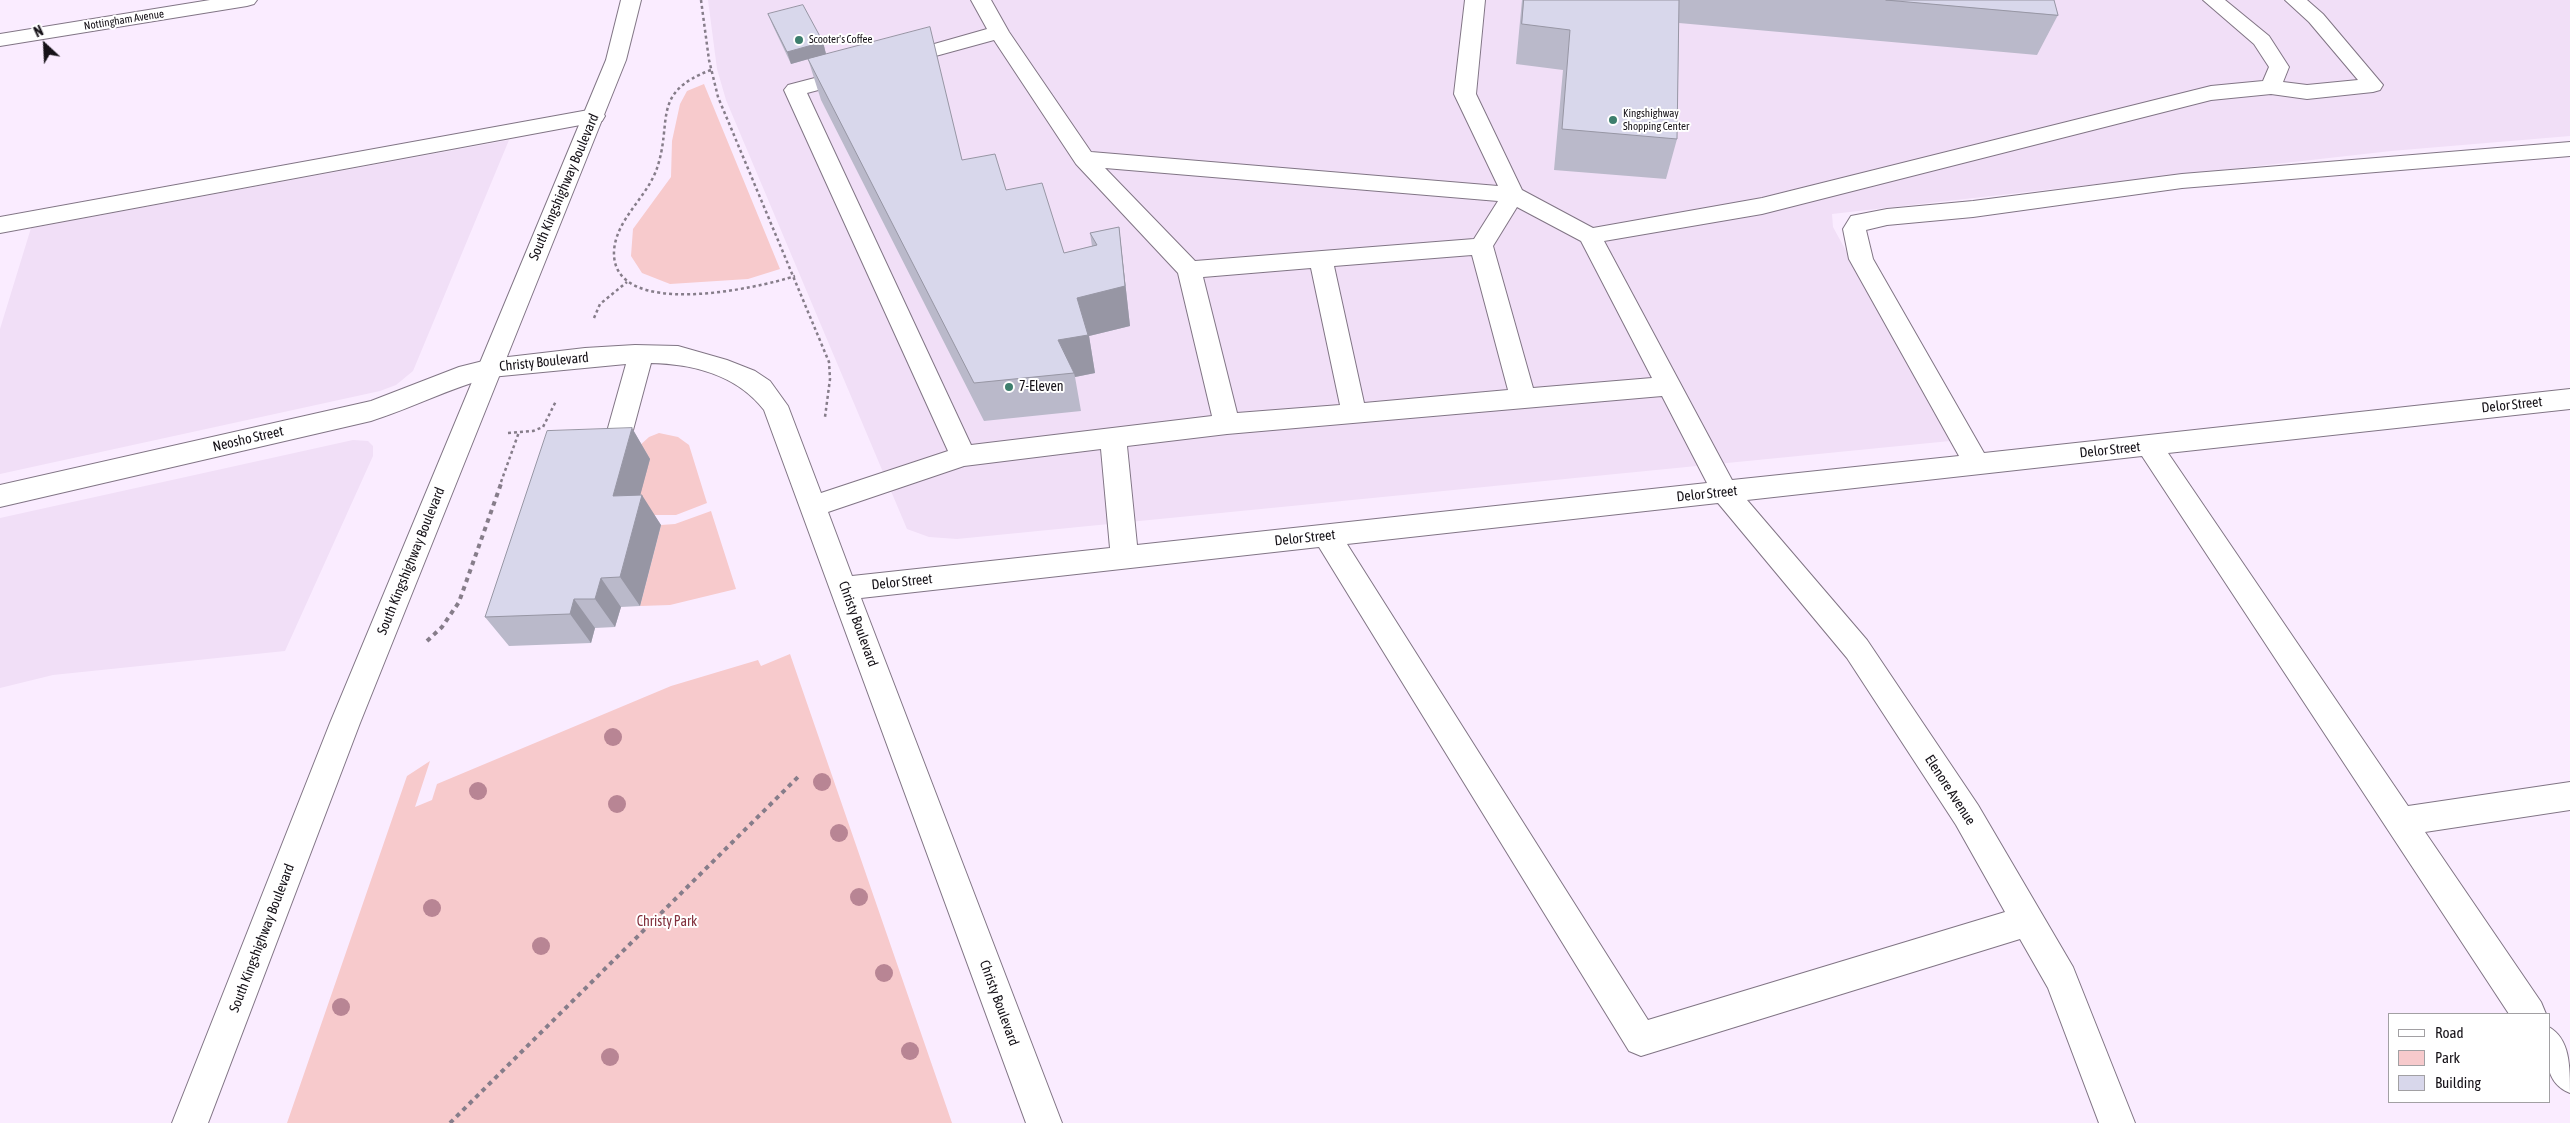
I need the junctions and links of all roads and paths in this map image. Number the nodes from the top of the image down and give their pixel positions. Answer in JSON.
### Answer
{"nodes":[{"id":1,"x":247,"y":0,"type":"edge"},
{"id":2,"x":631,"y":0,"type":"edge"},
{"id":3,"x":701,"y":0,"type":"edge"},
{"id":4,"x":981,"y":0,"type":"edge"},
{"id":5,"x":1476,"y":0,"type":"edge"},
{"id":6,"x":2213,"y":0,"type":"edge"},
{"id":7,"x":2295,"y":0,"type":"edge"},
{"id":8,"x":999,"y":32,"type":"junction"},
{"id":9,"x":0,"y":40,"type":"edge"},
{"id":10,"x":711,"y":70,"type":"junction"},
{"id":11,"x":2271,"y":87,"type":"junction"},
{"id":12,"x":594,"y":116,"type":"junction"},
{"id":13,"x":2570,"y":149,"type":"edge"},
{"id":14,"x":1084,"y":159,"type":"junction"},
{"id":15,"x":1513,"y":195,"type":"junction"},
{"id":16,"x":0,"y":225,"type":"edge"},
{"id":17,"x":1590,"y":236,"type":"junction"},
{"id":18,"x":1480,"y":246,"type":"junction"},
{"id":19,"x":1321,"y":259,"type":"junction"},
{"id":20,"x":1189,"y":270,"type":"junction"},
{"id":21,"x":795,"y":276,"type":"junction"},
{"id":22,"x":627,"y":282,"type":"junction"},
{"id":23,"x":600,"y":304,"type":"dead end"},
{"id":24,"x":641,"y":355,"type":"junction"},
{"id":25,"x":576,"y":358,"type":"junction"},
{"id":26,"x":491,"y":368,"type":"junction"},
{"id":27,"x":1669,"y":386,"type":"junction"},
{"id":28,"x":1523,"y":399,"type":"junction"},
{"id":29,"x":2570,"y":399,"type":"edge"},
{"id":30,"x":1354,"y":413,"type":"junction"},
{"id":31,"x":825,"y":418,"type":"dead end"},
{"id":32,"x":1227,"y":424,"type":"junction"},
{"id":33,"x":462,"y":436,"type":"junction"},
{"id":34,"x":1113,"y":438,"type":"junction"},
{"id":35,"x":2149,"y":445,"type":"junction"},
{"id":36,"x":964,"y":456,"type":"junction"},
{"id":37,"x":612,"y":460,"type":"edge"},
{"id":38,"x":1977,"y":464,"type":"junction"},
{"id":39,"x":1724,"y":492,"type":"junction"},
{"id":40,"x":0,"y":496,"type":"edge"},
{"id":41,"x":814,"y":506,"type":"junction"},
{"id":42,"x":1327,"y":536,"type":"junction"},
{"id":43,"x":1125,"y":558,"type":"junction"},
{"id":44,"x":844,"y":588,"type":"junction"},
{"id":45,"x":800,"y":775,"type":"dead end"},
{"id":46,"x":2570,"y":796,"type":"edge"},
{"id":47,"x":2402,"y":821,"type":"junction"},
{"id":48,"x":2027,"y":921,"type":"junction"},
{"id":49,"x":2528,"y":1013,"type":"edge"},
{"id":50,"x":2550,"y":1046,"type":"edge"},
{"id":51,"x":2570,"y":1076,"type":"edge"},
{"id":52,"x":190,"y":1123,"type":"edge"},
{"id":53,"x":450,"y":1123,"type":"edge"},
{"id":54,"x":1044,"y":1123,"type":"edge"},
{"id":55,"x":2117,"y":1123,"type":"edge"}],
"edges":[{"from":1,"to":9,"type":"street","name":"Nottingham Avenue"},
{"from":2,"to":12,"type":"street","name":"South Kingshighway Boulevard"},
{"from":3,"to":10,"type":"path"},
{"from":4,"to":8,"type":"street"},
{"from":5,"to":15,"type":"street"},
{"from":6,"to":11,"type":"street"},
{"from":7,"to":11,"type":"street"},
{"from":8,"to":14,"type":"street"},
{"from":8,"to":36,"type":"street"},
{"from":10,"to":21,"type":"path"},
{"from":10,"to":22,"type":"path"},
{"from":11,"to":17,"type":"street"},
{"from":12,"to":16,"type":"street"},
{"from":12,"to":26,"type":"street","name":"South Kingshighway Boulevard"},
{"from":13,"to":38,"type":"street"},
{"from":14,"to":15,"type":"street"},
{"from":14,"to":20,"type":"street"},
{"from":15,"to":17,"type":"street"},
{"from":15,"to":18,"type":"street"},
{"from":17,"to":27,"type":"street","name":"Elenore Avenue"},
{"from":18,"to":19,"type":"street"},
{"from":18,"to":28,"type":"street"},
{"from":19,"to":20,"type":"street"},
{"from":19,"to":30,"type":"street"},
{"from":20,"to":32,"type":"street"},
{"from":21,"to":22,"type":"path"},
{"from":21,"to":31,"type":"path"},
{"from":22,"to":23,"type":"path"},
{"from":24,"to":25,"type":"street","name":"Christy Boulevard"},
{"from":24,"to":37,"type":"street"},
{"from":24,"to":41,"type":"street","name":"Christy Boulevard"},
{"from":25,"to":26,"type":"street","name":"Christy Boulevard"},
{"from":25,"to":33,"type":"path"},
{"from":26,"to":33,"type":"street","name":"South Kingshighway Boulevard"},
{"from":26,"to":40,"type":"street","name":"Neosho Street"},
{"from":27,"to":28,"type":"street"},
{"from":27,"to":39,"type":"street","name":"Elenore Avenue"},
{"from":28,"to":30,"type":"street"},
{"from":29,"to":35,"type":"street","name":"Delor Street"},
{"from":30,"to":32,"type":"street"},
{"from":32,"to":34,"type":"street"},
{"from":33,"to":52,"type":"street","name":"South Kingshighway Boulevard"},
{"from":34,"to":36,"type":"street"},
{"from":34,"to":43,"type":"street"},
{"from":35,"to":38,"type":"street","name":"Delor Street"},
{"from":35,"to":47,"type":"street"},
{"from":36,"to":41,"type":"street"},
{"from":38,"to":39,"type":"street","name":"Delor Street"},
{"from":39,"to":42,"type":"street","name":"Delor Street"},
{"from":39,"to":48,"type":"street","name":"Elenore Avenue"},
{"from":41,"to":44,"type":"street","name":"Christy Boulevard"},
{"from":42,"to":43,"type":"street","name":"Delor Street"},
{"from":42,"to":48,"type":"street"},
{"from":43,"to":44,"type":"street","name":"Delor Street"},
{"from":44,"to":54,"type":"street","name":"Christy Boulevard"},
{"from":45,"to":53,"type":"path"},
{"from":46,"to":47,"type":"street"},
{"from":47,"to":49,"type":"street"},
{"from":48,"to":55,"type":"street","name":"Elenore Avenue"},
{"from":50,"to":51,"type":"street"}]}
